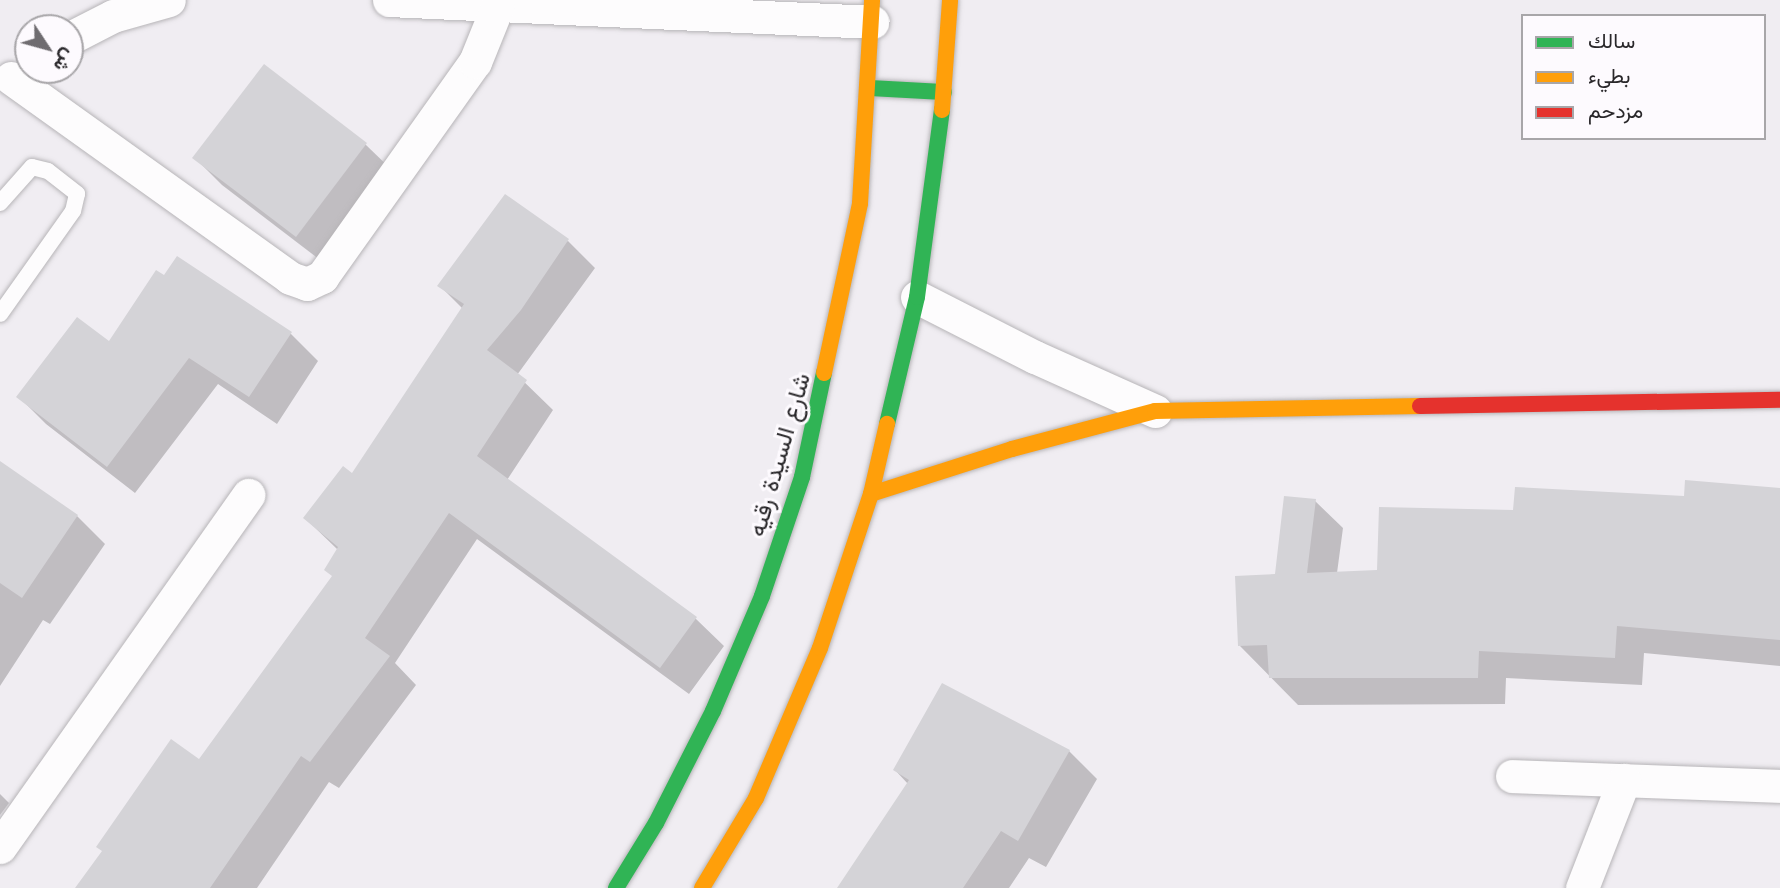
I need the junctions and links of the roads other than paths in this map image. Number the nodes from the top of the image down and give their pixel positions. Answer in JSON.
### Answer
{"nodes":[{"id":1,"x":170,"y":0,"type":"edge"},
{"id":2,"x":389,"y":0,"type":"edge"},
{"id":3,"x":950,"y":0,"type":"edge"},
{"id":4,"x":498,"y":5,"type":"junction"},
{"id":5,"x":109,"y":8,"type":"edge"},
{"id":6,"x":770,"y":8,"type":"edge"},
{"id":7,"x":872,"y":11,"type":"edge"},
{"id":8,"x":84,"y":27,"type":"edge"},
{"id":9,"x":13,"y":76,"type":"edge"},
{"id":10,"x":869,"y":88,"type":"junction"},
{"id":11,"x":944,"y":92,"type":"junction"},
{"id":12,"x":0,"y":203,"type":"edge"},
{"id":13,"x":918,"y":296,"type":"junction"},
{"id":14,"x":0,"y":314,"type":"edge"},
{"id":15,"x":1780,"y":400,"type":"edge"},
{"id":16,"x":1156,"y":411,"type":"junction"},
{"id":17,"x":871,"y":494,"type":"junction"},
{"id":18,"x":248,"y":495,"type":"dead end"},
{"id":19,"x":1512,"y":776,"type":"dead end"},
{"id":20,"x":1624,"y":780,"type":"junction"},
{"id":21,"x":1780,"y":786,"type":"edge"},
{"id":22,"x":0,"y":847,"type":"edge"},
{"id":23,"x":617,"y":888,"type":"edge"},
{"id":24,"x":702,"y":888,"type":"edge"},
{"id":25,"x":1582,"y":888,"type":"edge"}],
"edges":[{"from":1,"to":5,"type":"street"},
{"from":2,"to":4,"type":"street"},
{"from":3,"to":11,"type":"street"},
{"from":4,"to":6,"type":"street"},
{"from":4,"to":9,"type":"street"},
{"from":5,"to":8,"type":"street"},
{"from":6,"to":7,"type":"street"},
{"from":7,"to":10,"type":"street","name":"شارع السيدة رقيه"},
{"from":10,"to":11,"type":"street"},
{"from":10,"to":23,"type":"street","name":"شارع السيدة رقيه"},
{"from":11,"to":13,"type":"street"},
{"from":12,"to":14,"type":"lane"},
{"from":13,"to":16,"type":"street"},
{"from":13,"to":17,"type":"street"},
{"from":15,"to":16,"type":"street"},
{"from":16,"to":17,"type":"street"},
{"from":17,"to":24,"type":"street"},
{"from":18,"to":22,"type":"street"},
{"from":19,"to":20,"type":"street"},
{"from":20,"to":21,"type":"street"},
{"from":20,"to":25,"type":"street"}]}
